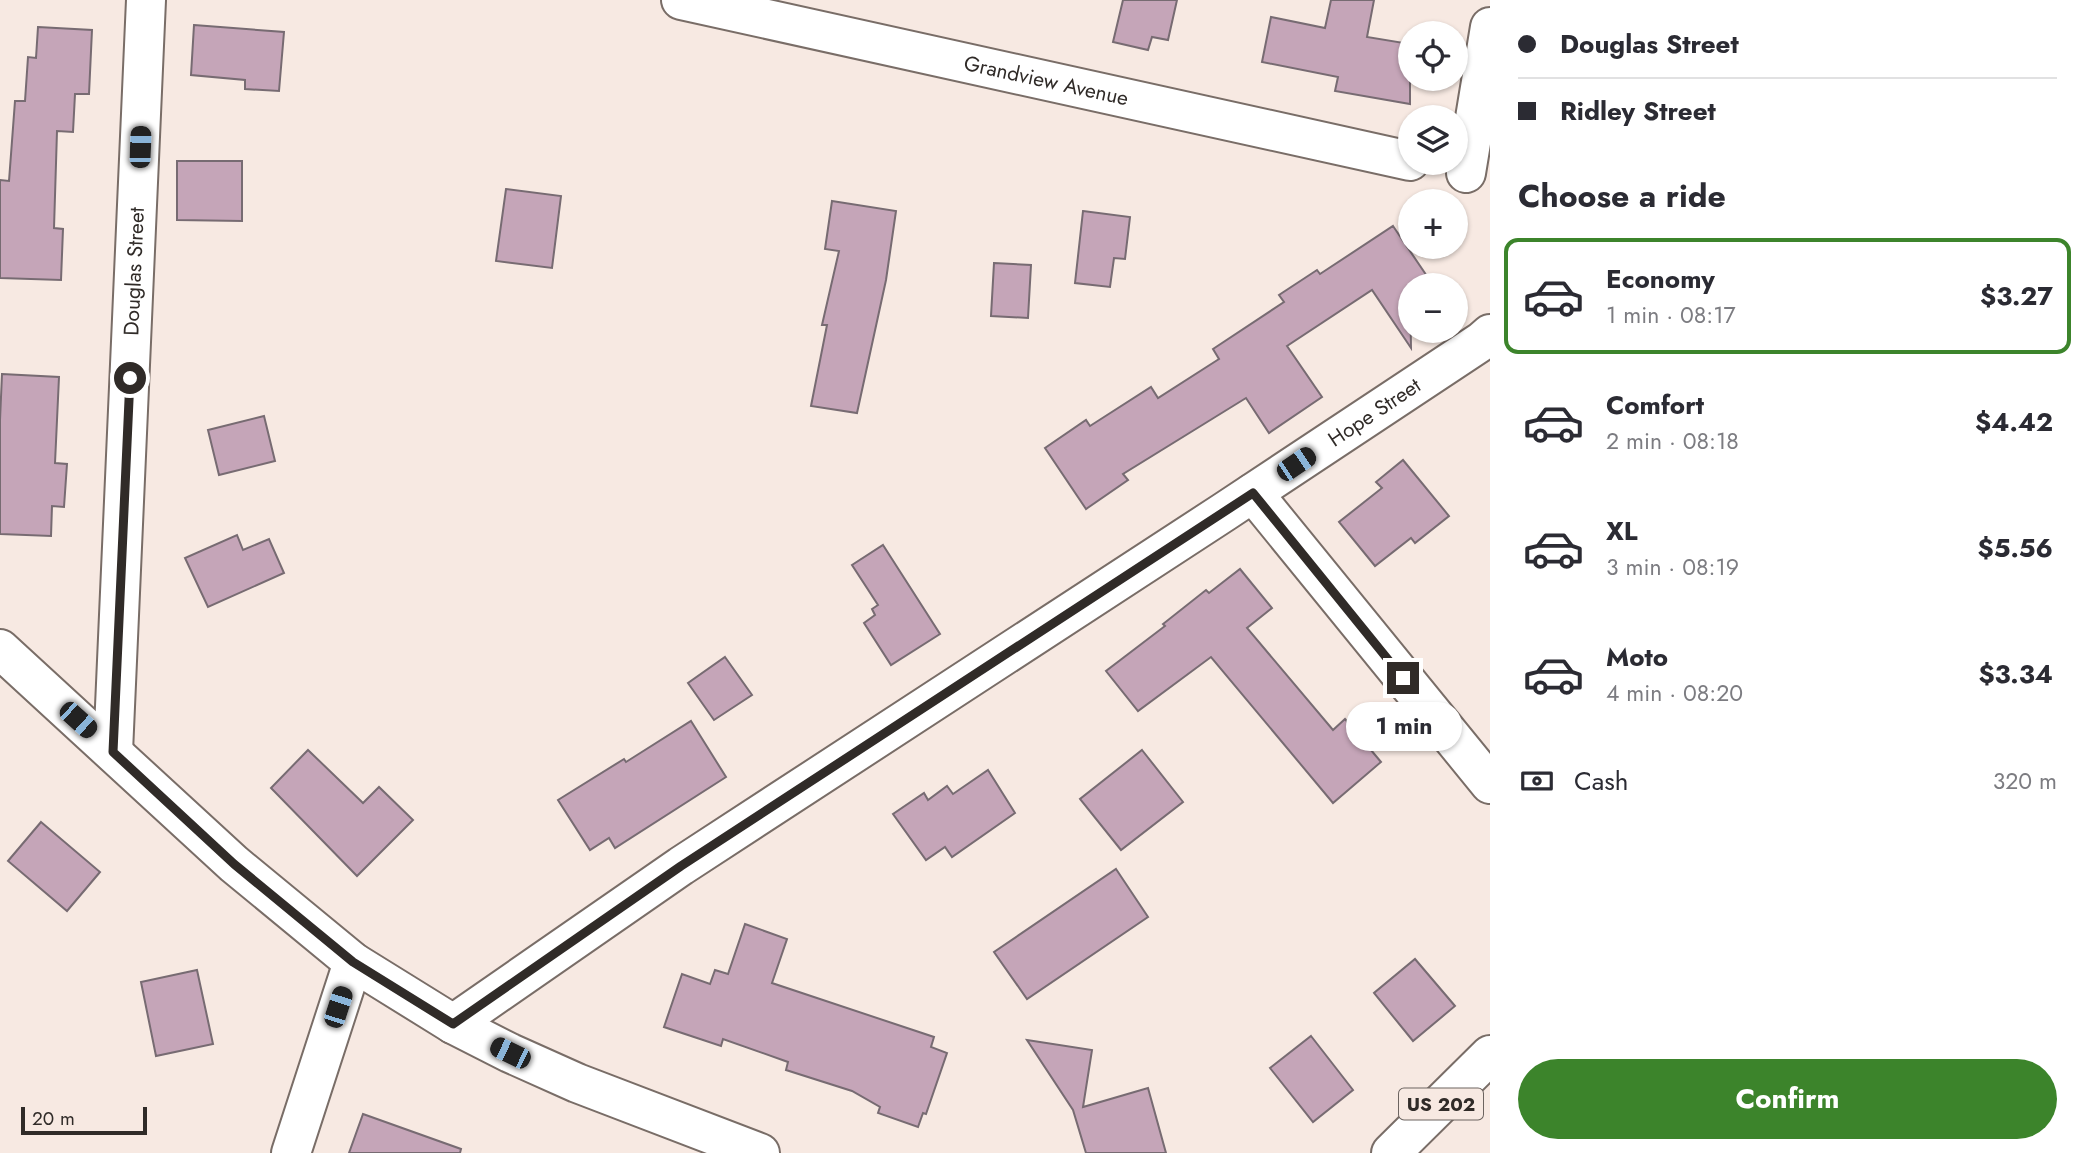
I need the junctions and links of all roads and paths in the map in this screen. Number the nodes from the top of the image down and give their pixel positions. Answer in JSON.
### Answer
{"nodes":[{"id":1,"x":146,"y":0,"type":"edge"},
{"id":2,"x":681,"y":0,"type":"edge"},
{"id":3,"x":1490,"y":27,"type":"edge"},
{"id":4,"x":1398,"y":158,"type":"edge"},
{"id":5,"x":1478,"y":178,"type":"edge"},
{"id":6,"x":1490,"y":334,"type":"edge"},
{"id":7,"x":1253,"y":493,"type":"junction"},
{"id":8,"x":0,"y":649,"type":"edge"},
{"id":9,"x":113,"y":752,"type":"junction"},
{"id":10,"x":1490,"y":784,"type":"edge"},
{"id":11,"x":353,"y":962,"type":"junction"},
{"id":12,"x":453,"y":1024,"type":"junction"},
{"id":13,"x":1490,"y":1055,"type":"edge"},
{"id":14,"x":291,"y":1153,"type":"edge"},
{"id":15,"x":760,"y":1153,"type":"edge"},
{"id":16,"x":1391,"y":1153,"type":"edge"}],
"edges":[{"from":1,"to":9,"type":"main road","name":"Douglas Street"},
{"from":2,"to":4,"type":"main road","name":"Grandview Avenue"},
{"from":3,"to":5,"type":"main road"},
{"from":6,"to":7,"type":"main road","name":"Hope Street"},
{"from":7,"to":10,"type":"main road"},
{"from":7,"to":12,"type":"main road","name":"Hope Street"},
{"from":8,"to":9,"type":"main road"},
{"from":9,"to":11,"type":"main road"},
{"from":11,"to":12,"type":"main road"},
{"from":11,"to":14,"type":"main road"},
{"from":12,"to":15,"type":"main road"},
{"from":13,"to":16,"type":"main road","number":"US 202"}]}
